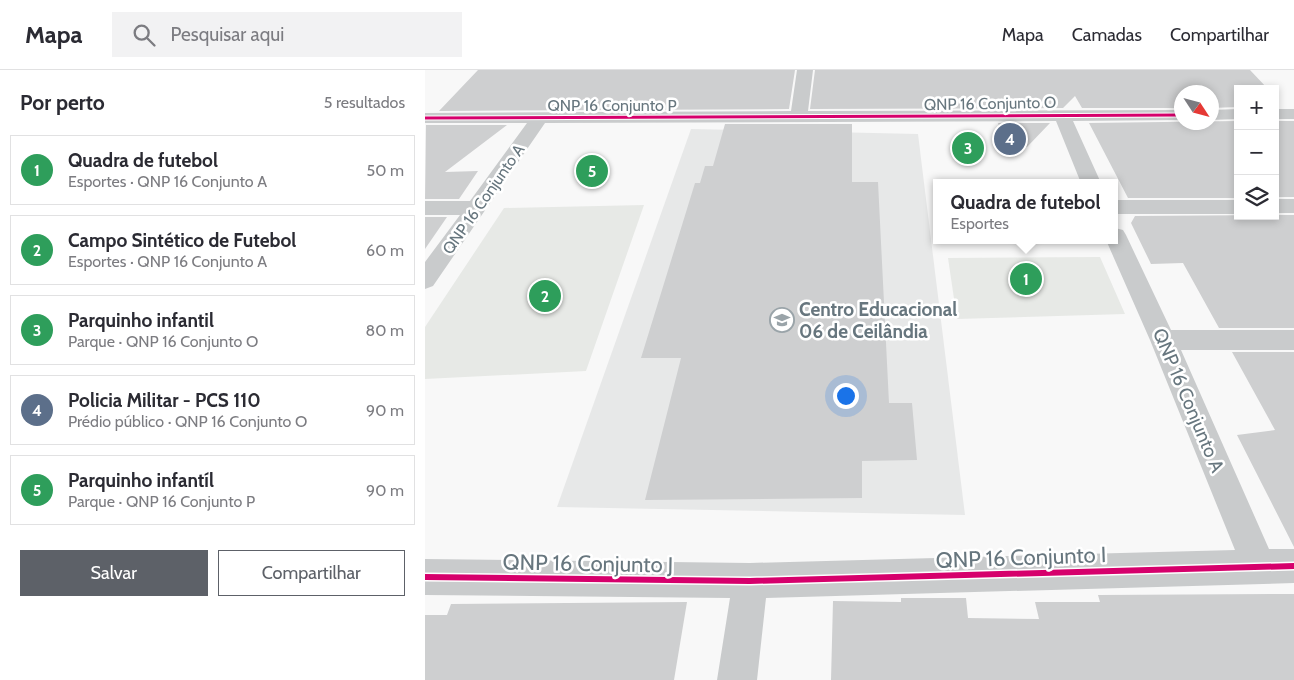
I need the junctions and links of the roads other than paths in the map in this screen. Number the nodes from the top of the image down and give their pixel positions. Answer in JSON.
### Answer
{"nodes":[{"id":1,"x":805,"y":70,"type":"edge"},
{"id":2,"x":1234,"y":114,"type":"edge"},
{"id":3,"x":1279,"y":114,"type":"edge"},
{"id":4,"x":1294,"y":114,"type":"edge"},
{"id":5,"x":1062,"y":115,"type":"junction"},
{"id":6,"x":1174,"y":115,"type":"edge"},
{"id":7,"x":1219,"y":115,"type":"edge"},
{"id":8,"x":540,"y":117,"type":"junction"},
{"id":9,"x":425,"y":118,"type":"edge"},
{"id":10,"x":799,"y":118,"type":"junction"},
{"id":11,"x":1089,"y":179,"type":"edge"},
{"id":12,"x":1234,"y":206,"type":"edge"},
{"id":13,"x":1279,"y":206,"type":"edge"},
{"id":14,"x":1294,"y":206,"type":"edge"},
{"id":15,"x":1118,"y":207,"type":"edge"},
{"id":16,"x":425,"y":208,"type":"edge"},
{"id":17,"x":476,"y":208,"type":"junction"},
{"id":18,"x":1118,"y":242,"type":"edge"},
{"id":19,"x":425,"y":280,"type":"edge"},
{"id":20,"x":1163,"y":340,"type":"junction"},
{"id":21,"x":1294,"y":340,"type":"edge"},
{"id":22,"x":1259,"y":566,"type":"junction"},
{"id":23,"x":1294,"y":566,"type":"edge"},
{"id":24,"x":425,"y":577,"type":"edge"},
{"id":25,"x":750,"y":581,"type":"junction"},
{"id":26,"x":737,"y":680,"type":"edge"}],
"edges":[{"from":1,"to":10,"type":"street"},
{"from":2,"to":7,"type":"street"},
{"from":3,"to":4,"type":"street"},
{"from":5,"to":6,"type":"street","name":"QNP 16 Conjunto O"},
{"from":5,"to":10,"type":"street","name":"QNP 16 Conjunto O"},
{"from":5,"to":11,"type":"street"},
{"from":8,"to":9,"type":"street","name":"QNP 16 Conjunto P"},
{"from":8,"to":10,"type":"street","name":"QNP 16 Conjunto P"},
{"from":8,"to":17,"type":"street","name":"QNP 16 Conjunto A"},
{"from":12,"to":15,"type":"street"},
{"from":13,"to":14,"type":"street"},
{"from":16,"to":17,"type":"street"},
{"from":17,"to":19,"type":"street","name":"QNP 16 Conjunto A"},
{"from":18,"to":20,"type":"street","name":"QNP 16 Conjunto A"},
{"from":20,"to":21,"type":"street"},
{"from":20,"to":22,"type":"street","name":"QNP 16 Conjunto A"},
{"from":22,"to":23,"type":"street","name":"QNP 16 Conjunto I"},
{"from":22,"to":25,"type":"street","name":"QNP 16 Conjunto I"},
{"from":24,"to":25,"type":"street","name":"QNP 16 Conjunto J"},
{"from":25,"to":26,"type":"street"}]}
